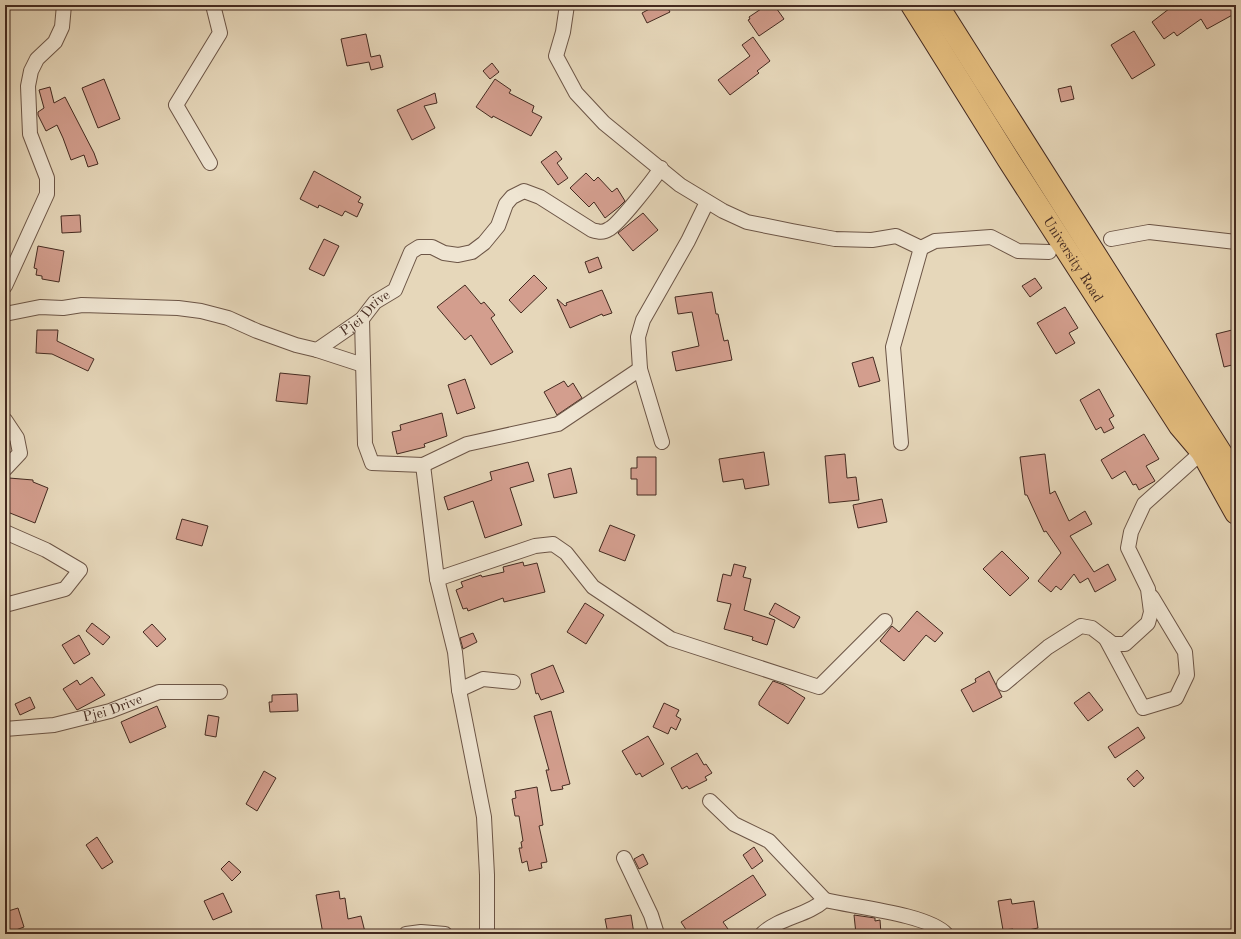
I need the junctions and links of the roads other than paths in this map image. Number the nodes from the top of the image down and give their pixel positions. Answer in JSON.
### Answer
{"nodes":[{"id":1,"x":64,"y":5,"type":"edge"},
{"id":2,"x":213,"y":5,"type":"edge"},
{"id":3,"x":567,"y":5,"type":"edge"},
{"id":4,"x":912,"y":5,"type":"edge"},
{"id":5,"x":937,"y":5,"type":"edge"},
{"id":6,"x":210,"y":163,"type":"dead end"},
{"id":7,"x":661,"y":168,"type":"junction"},
{"id":8,"x":707,"y":202,"type":"junction"},
{"id":9,"x":1111,"y":239,"type":"dead end"},
{"id":10,"x":1236,"y":242,"type":"edge"},
{"id":11,"x":921,"y":248,"type":"junction"},
{"id":12,"x":1049,"y":252,"type":"dead end"},
{"id":13,"x":5,"y":286,"type":"edge"},
{"id":14,"x":5,"y":314,"type":"edge"},
{"id":15,"x":362,"y":319,"type":"junction"},
{"id":16,"x":317,"y":350,"type":"junction"},
{"id":17,"x":363,"y":364,"type":"junction"},
{"id":18,"x":640,"y":369,"type":"junction"},
{"id":19,"x":5,"y":420,"type":"edge"},
{"id":20,"x":662,"y":442,"type":"dead end"},
{"id":21,"x":901,"y":443,"type":"dead end"},
{"id":22,"x":1202,"y":452,"type":"junction"},
{"id":23,"x":423,"y":465,"type":"junction"},
{"id":24,"x":5,"y":469,"type":"edge"},
{"id":25,"x":1236,"y":477,"type":"edge"},
{"id":26,"x":1236,"y":513,"type":"edge"},
{"id":27,"x":5,"y":532,"type":"edge"},
{"id":28,"x":437,"y":579,"type":"junction"},
{"id":29,"x":1148,"y":589,"type":"junction"},
{"id":30,"x":5,"y":605,"type":"edge"},
{"id":31,"x":885,"y":621,"type":"dead end"},
{"id":32,"x":1106,"y":639,"type":"junction"},
{"id":33,"x":512,"y":682,"type":"dead end"},
{"id":34,"x":1004,"y":684,"type":"dead end"},
{"id":35,"x":458,"y":690,"type":"junction"},
{"id":36,"x":220,"y":692,"type":"dead end"},
{"id":37,"x":5,"y":729,"type":"edge"},
{"id":38,"x":710,"y":801,"type":"dead end"},
{"id":39,"x":624,"y":858,"type":"dead end"},
{"id":40,"x":825,"y":900,"type":"junction"},
{"id":41,"x":406,"y":934,"type":"edge"},
{"id":42,"x":445,"y":934,"type":"edge"},
{"id":43,"x":487,"y":934,"type":"edge"},
{"id":44,"x":657,"y":934,"type":"edge"},
{"id":45,"x":762,"y":934,"type":"edge"},
{"id":46,"x":946,"y":934,"type":"edge"}],
"edges":[{"from":1,"to":13,"type":"street"},
{"from":2,"to":6,"type":"street"},
{"from":3,"to":7,"type":"street"},
{"from":4,"to":22,"type":"highway","name":"University Road"},
{"from":5,"to":25,"type":"highway","name":"University Road"},
{"from":7,"to":8,"type":"street"},
{"from":7,"to":15,"type":"street","name":"Pjei Drive"},
{"from":8,"to":11,"type":"street"},
{"from":8,"to":18,"type":"street"},
{"from":9,"to":10,"type":"street"},
{"from":11,"to":12,"type":"street"},
{"from":11,"to":21,"type":"street"},
{"from":14,"to":16,"type":"street"},
{"from":15,"to":16,"type":"street","name":"Pjei Drive"},
{"from":15,"to":17,"type":"street"},
{"from":16,"to":17,"type":"street"},
{"from":17,"to":23,"type":"street"},
{"from":18,"to":20,"type":"street"},
{"from":18,"to":23,"type":"street"},
{"from":19,"to":24,"type":"street"},
{"from":22,"to":26,"type":"highway","name":"University Road"},
{"from":22,"to":29,"type":"street"},
{"from":23,"to":28,"type":"street"},
{"from":27,"to":30,"type":"street"},
{"from":28,"to":31,"type":"street"},
{"from":28,"to":35,"type":"street"},
{"from":29,"to":32,"type":"street"},
{"from":29,"to":32,"type":"street"},
{"from":32,"to":34,"type":"street"},
{"from":33,"to":35,"type":"street"},
{"from":35,"to":43,"type":"street"},
{"from":36,"to":37,"type":"street","name":"Pjei Drive"},
{"from":38,"to":40,"type":"street"},
{"from":39,"to":44,"type":"street"},
{"from":40,"to":45,"type":"street"},
{"from":40,"to":46,"type":"street"},
{"from":41,"to":42,"type":"street"}]}
